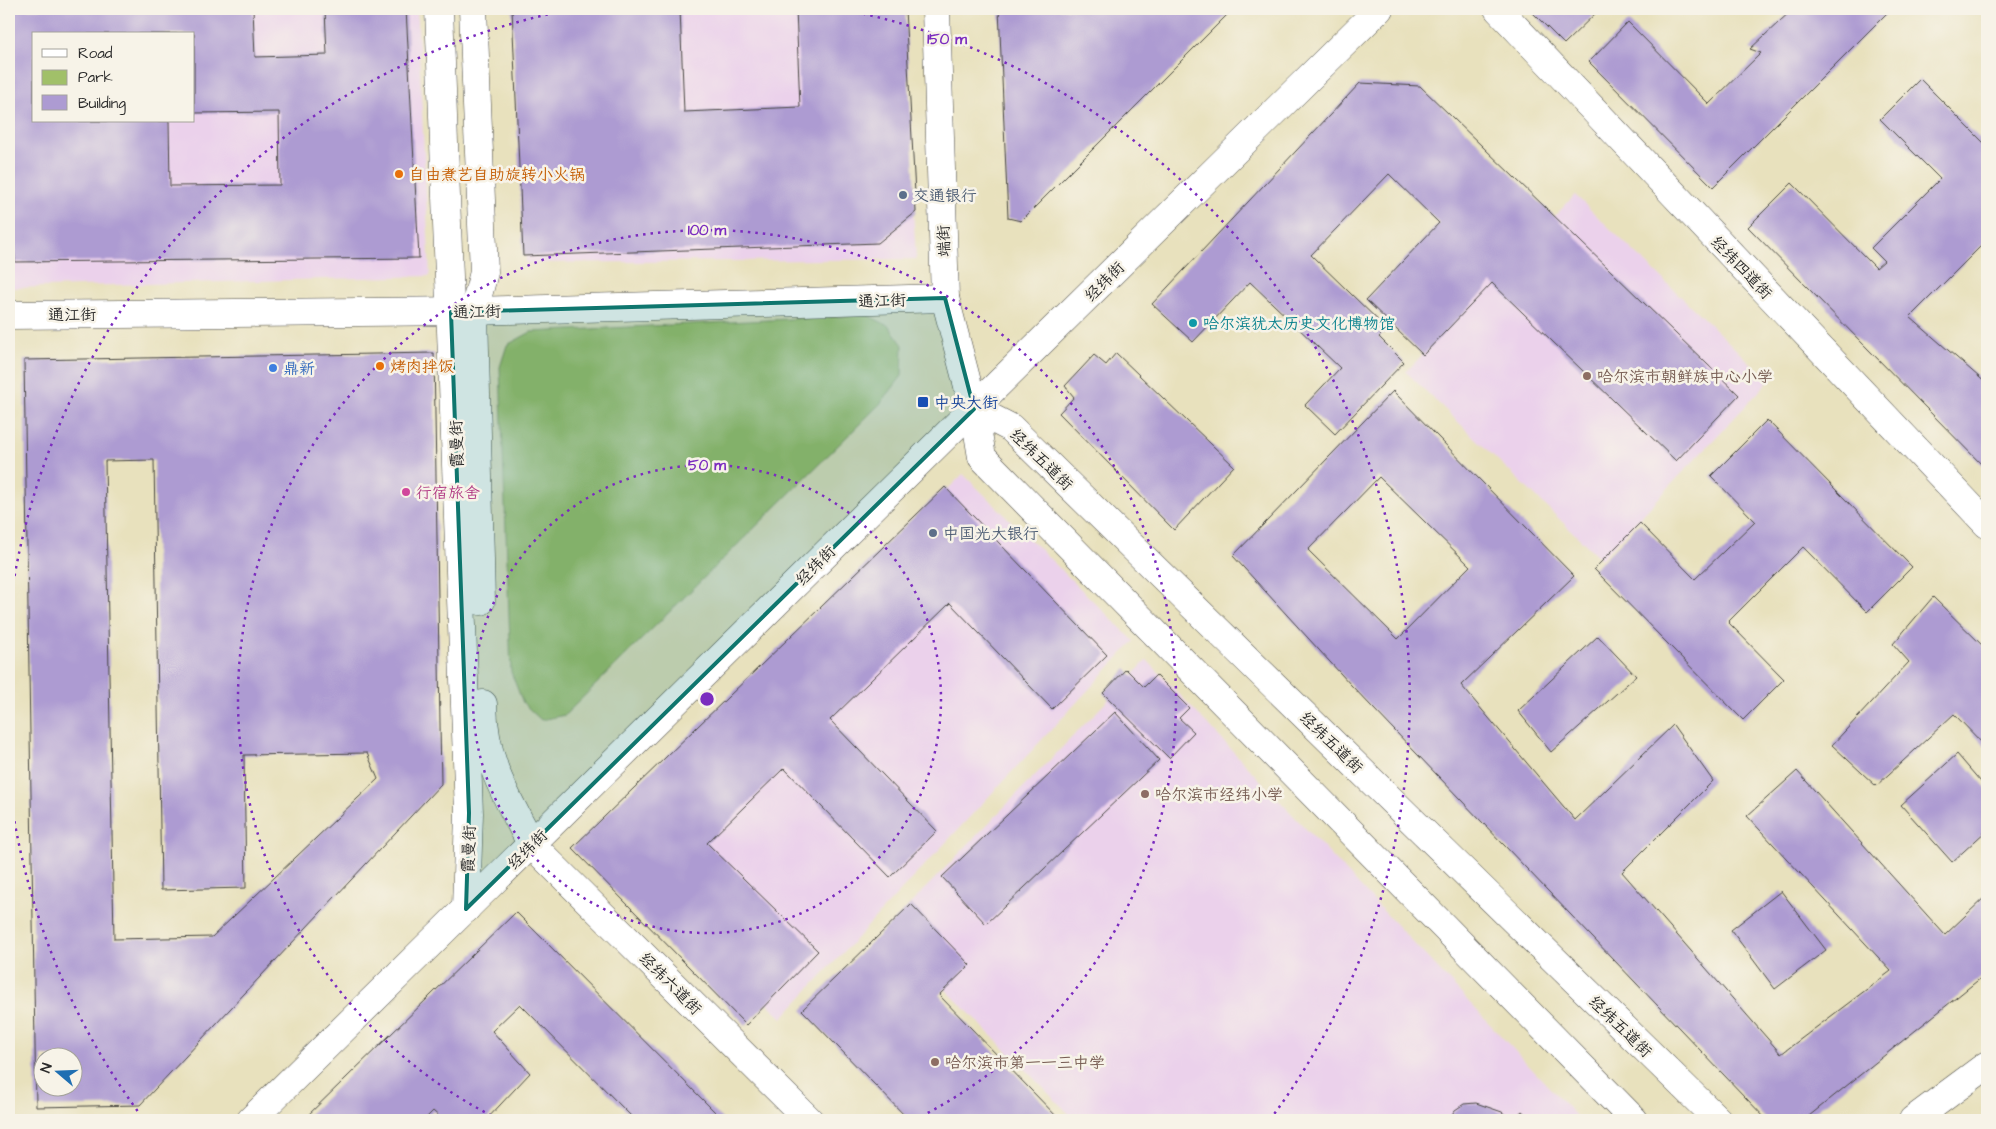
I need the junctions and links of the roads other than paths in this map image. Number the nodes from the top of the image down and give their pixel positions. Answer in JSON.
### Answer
{"nodes":[{"id":1,"x":439,"y":9,"type":"edge"},
{"id":2,"x":473,"y":9,"type":"edge"},
{"id":3,"x":936,"y":9,"type":"edge"},
{"id":4,"x":1379,"y":9,"type":"edge"},
{"id":5,"x":1498,"y":9,"type":"edge"},
{"id":6,"x":945,"y":298,"type":"junction"},
{"id":7,"x":463,"y":312,"type":"junction"},
{"id":8,"x":9,"y":315,"type":"edge"},
{"id":9,"x":974,"y":409,"type":"junction"},
{"id":10,"x":1987,"y":524,"type":"edge"},
{"id":11,"x":532,"y":845,"type":"junction"},
{"id":12,"x":466,"y":909,"type":"junction"},
{"id":13,"x":1987,"y":1064,"type":"edge"},
{"id":14,"x":251,"y":1120,"type":"edge"},
{"id":15,"x":810,"y":1120,"type":"edge"},
{"id":16,"x":1634,"y":1120,"type":"edge"},
{"id":17,"x":1718,"y":1120,"type":"edge"},
{"id":18,"x":1912,"y":1120,"type":"edge"}],
"edges":[{"from":1,"to":7,"type":"main road","name":"霞曼街"},
{"from":2,"to":7,"type":"main road","name":"霞曼街"},
{"from":3,"to":6,"type":"main road","name":"端街"},
{"from":4,"to":9,"type":"main road","name":"经纬街"},
{"from":5,"to":10,"type":"main road","name":"经纬四道街"},
{"from":6,"to":7,"type":"main road","name":"通江街"},
{"from":6,"to":9,"type":"main road","name":"端街"},
{"from":7,"to":8,"type":"main road","name":"通江街"},
{"from":7,"to":11,"type":"main road","name":"霞曼街"},
{"from":7,"to":12,"type":"main road","name":"霞曼街"},
{"from":9,"to":11,"type":"main road","name":"经纬街"},
{"from":9,"to":16,"type":"main road"},
{"from":9,"to":17,"type":"main road","name":"经纬五道街"},
{"from":11,"to":12,"type":"main road","name":"经纬街"},
{"from":11,"to":15,"type":"main road","name":"经纬六道街"},
{"from":12,"to":14,"type":"main road","name":"经纬街"},
{"from":13,"to":18,"type":"main road"}]}
